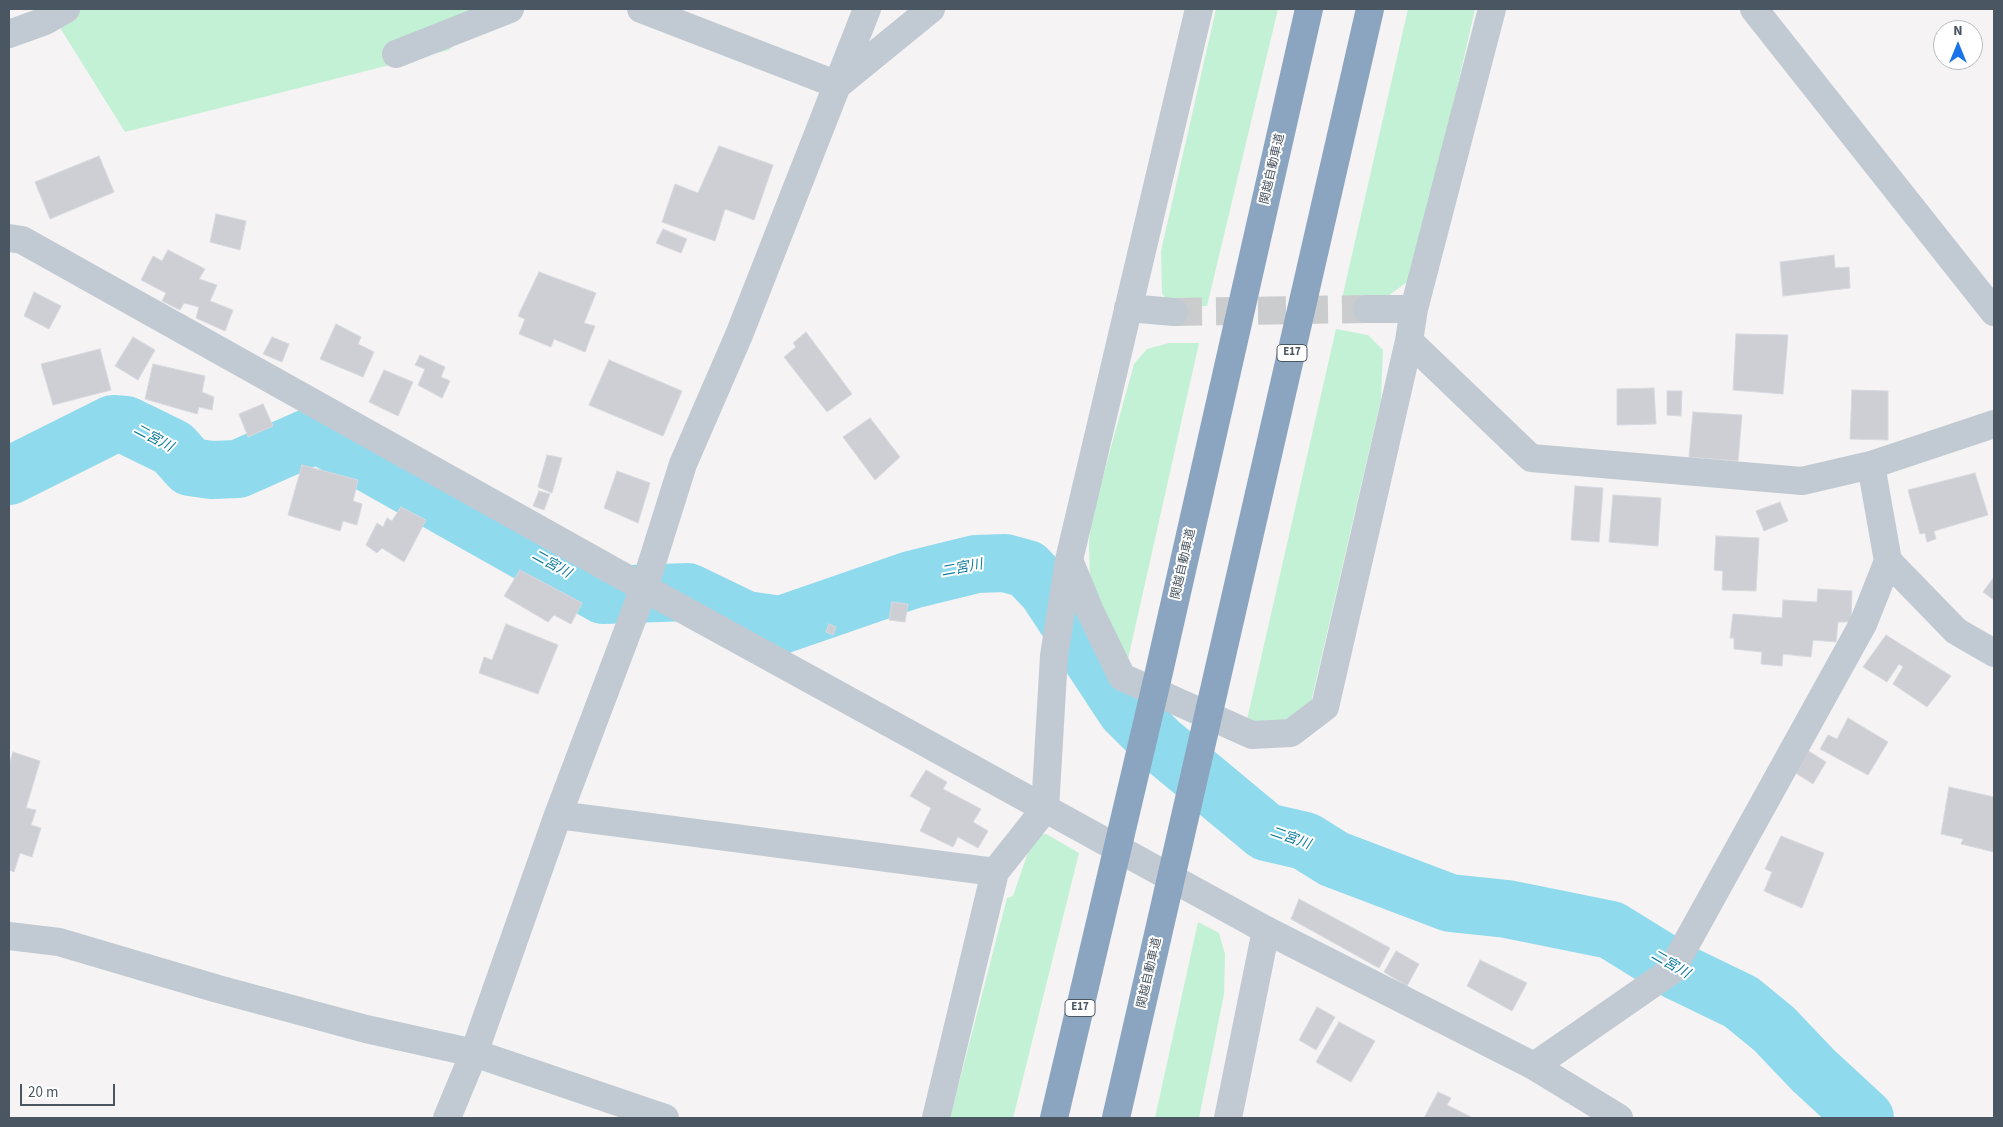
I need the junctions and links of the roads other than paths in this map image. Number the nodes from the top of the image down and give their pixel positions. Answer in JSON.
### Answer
{"nodes":[{"id":1,"x":66,"y":9,"type":"edge"},
{"id":2,"x":510,"y":9,"type":"edge"},
{"id":3,"x":641,"y":9,"type":"edge"},
{"id":4,"x":867,"y":9,"type":"edge"},
{"id":5,"x":931,"y":9,"type":"edge"},
{"id":6,"x":1199,"y":9,"type":"edge"},
{"id":7,"x":1309,"y":9,"type":"edge"},
{"id":8,"x":1370,"y":9,"type":"edge"},
{"id":9,"x":1492,"y":9,"type":"edge"},
{"id":10,"x":1754,"y":9,"type":"edge"},
{"id":11,"x":9,"y":34,"type":"edge"},
{"id":12,"x":396,"y":54,"type":"dead end"},
{"id":13,"x":838,"y":85,"type":"junction"},
{"id":14,"x":9,"y":238,"type":"edge"},
{"id":15,"x":1128,"y":308,"type":"junction"},
{"id":16,"x":1367,"y":309,"type":"tunnel mouth"},
{"id":17,"x":1414,"y":309,"type":"junction"},
{"id":18,"x":1174,"y":312,"type":"tunnel mouth"},
{"id":19,"x":1994,"y":312,"type":"edge"},
{"id":20,"x":1409,"y":341,"type":"junction"},
{"id":21,"x":1994,"y":424,"type":"edge"},
{"id":22,"x":1871,"y":465,"type":"junction"},
{"id":23,"x":1069,"y":560,"type":"junction"},
{"id":24,"x":1888,"y":561,"type":"junction"},
{"id":25,"x":644,"y":588,"type":"junction"},
{"id":26,"x":1994,"y":653,"type":"edge"},
{"id":27,"x":1045,"y":809,"type":"junction"},
{"id":28,"x":558,"y":815,"type":"junction"},
{"id":29,"x":995,"y":872,"type":"junction"},
{"id":30,"x":1266,"y":930,"type":"junction"},
{"id":31,"x":9,"y":936,"type":"edge"},
{"id":32,"x":474,"y":1053,"type":"junction"},
{"id":33,"x":1534,"y":1066,"type":"junction"},
{"id":34,"x":447,"y":1118,"type":"edge"},
{"id":35,"x":665,"y":1118,"type":"edge"},
{"id":36,"x":936,"y":1118,"type":"edge"},
{"id":37,"x":1054,"y":1118,"type":"edge"},
{"id":38,"x":1116,"y":1118,"type":"edge"},
{"id":39,"x":1228,"y":1118,"type":"edge"},
{"id":40,"x":1619,"y":1118,"type":"edge"}],
"edges":[{"from":1,"to":11,"type":"street"},
{"from":2,"to":12,"type":"street"},
{"from":3,"to":13,"type":"street"},
{"from":4,"to":13,"type":"street"},
{"from":5,"to":13,"type":"street"},
{"from":6,"to":15,"type":"street"},
{"from":7,"to":37,"type":"highway","name":"関越自動車道","number":"E17"},
{"from":8,"to":38,"type":"highway","name":"関越自動車道","number":"E17"},
{"from":9,"to":17,"type":"street"},
{"from":10,"to":19,"type":"street"},
{"from":13,"to":25,"type":"street"},
{"from":14,"to":25,"type":"street"},
{"from":15,"to":18,"type":"street"},
{"from":15,"to":23,"type":"street"},
{"from":16,"to":17,"type":"street"},
{"from":17,"to":20,"type":"street"},
{"from":20,"to":22,"type":"street"},
{"from":20,"to":23,"type":"street"},
{"from":21,"to":22,"type":"street"},
{"from":22,"to":24,"type":"street"},
{"from":23,"to":27,"type":"street"},
{"from":24,"to":26,"type":"street"},
{"from":24,"to":33,"type":"street"},
{"from":25,"to":27,"type":"street"},
{"from":25,"to":28,"type":"street"},
{"from":27,"to":29,"type":"street"},
{"from":27,"to":30,"type":"street"},
{"from":28,"to":29,"type":"street"},
{"from":28,"to":32,"type":"street"},
{"from":29,"to":36,"type":"street"},
{"from":30,"to":33,"type":"street"},
{"from":30,"to":39,"type":"street"},
{"from":31,"to":32,"type":"street"},
{"from":32,"to":34,"type":"street"},
{"from":32,"to":35,"type":"street"},
{"from":33,"to":40,"type":"street"}]}
